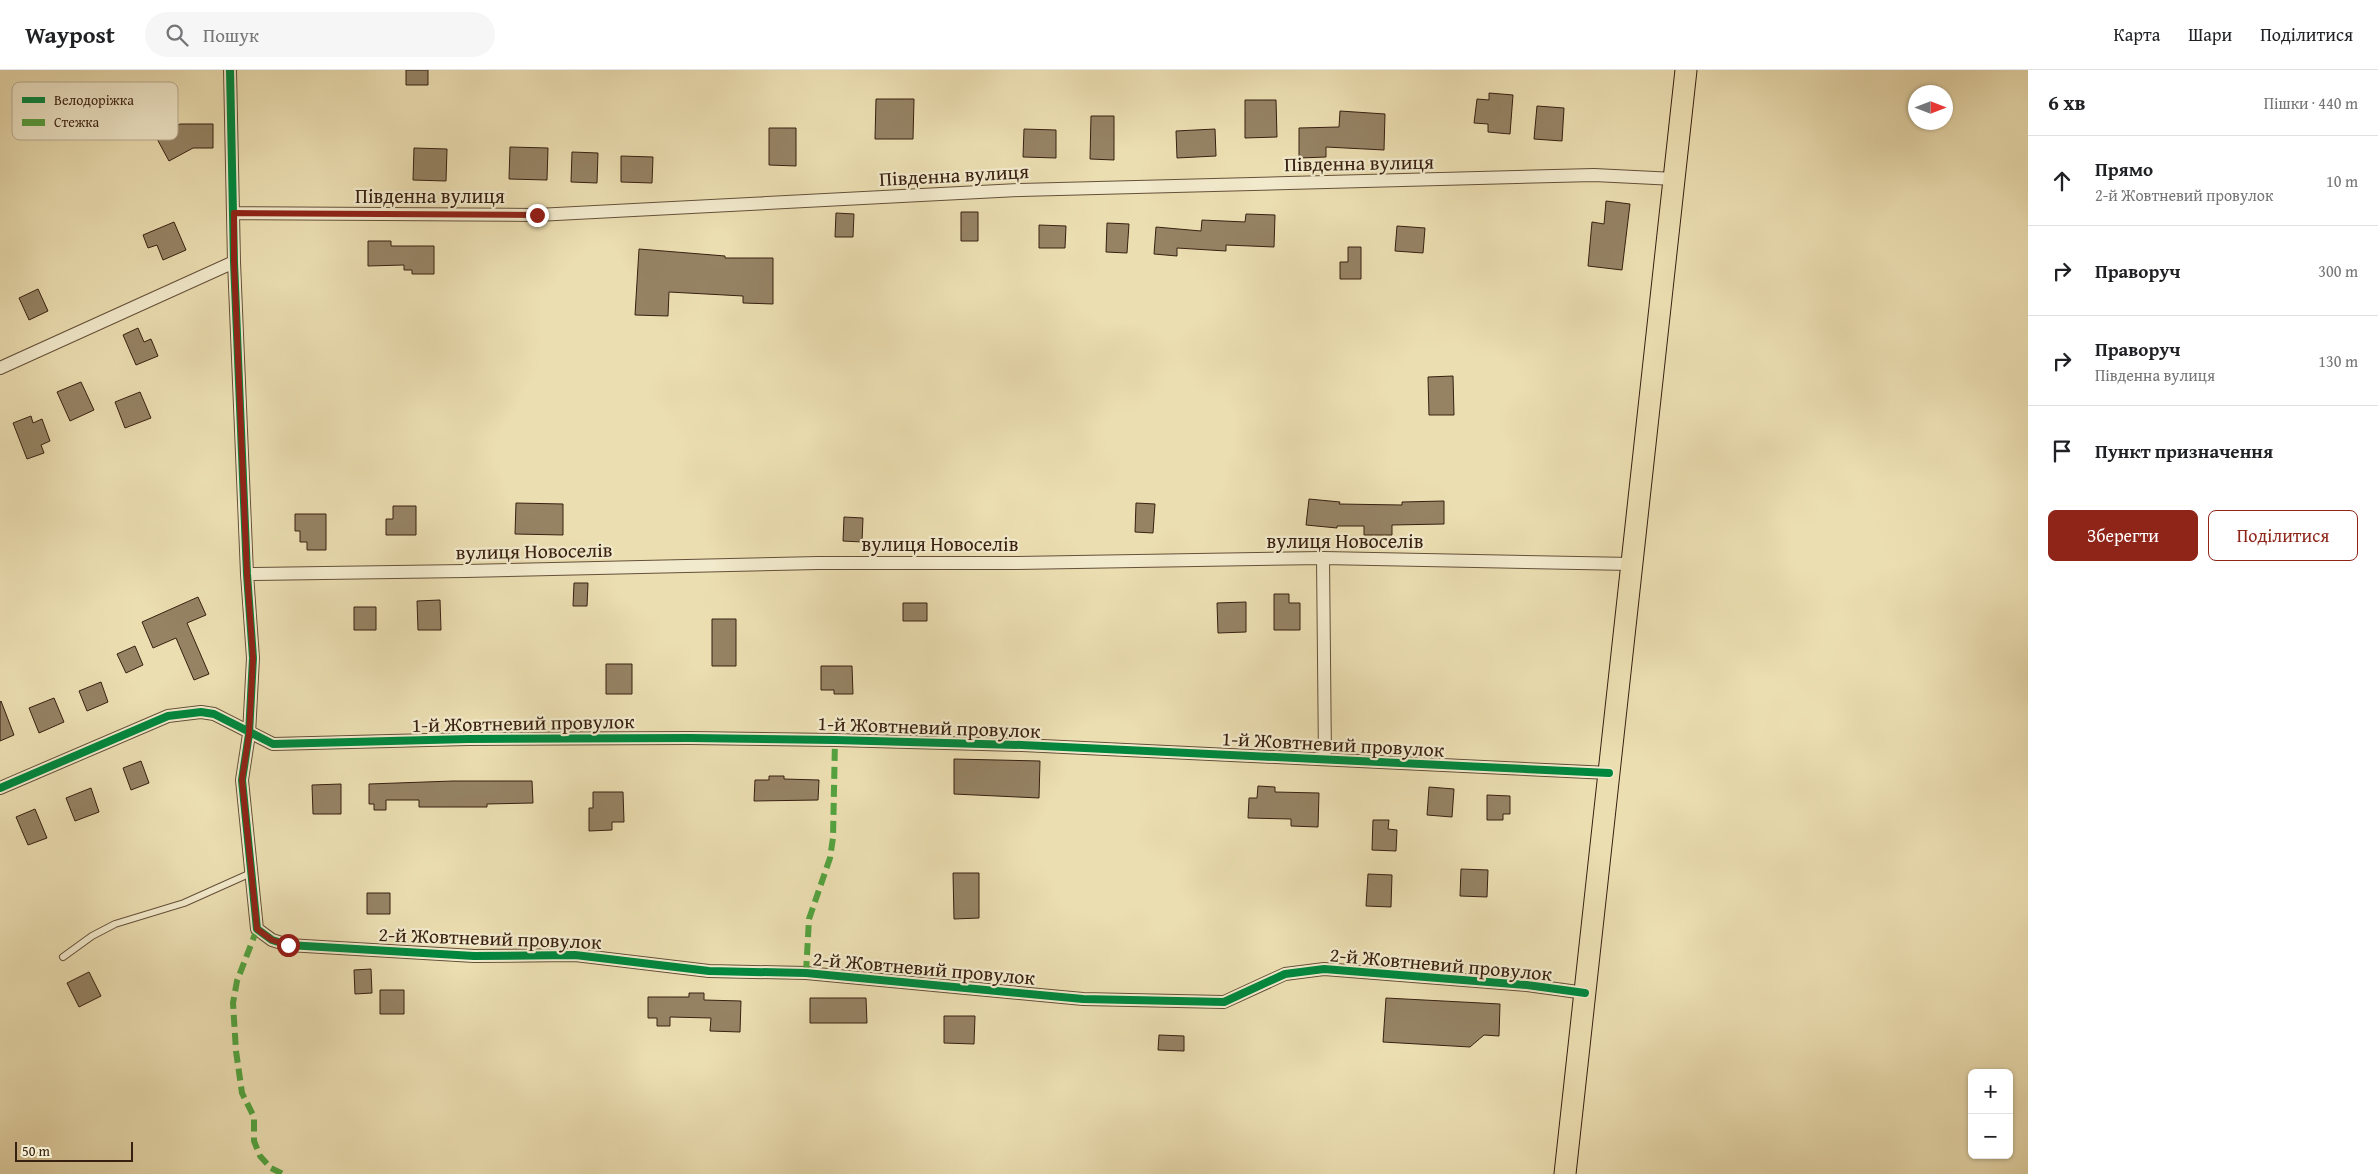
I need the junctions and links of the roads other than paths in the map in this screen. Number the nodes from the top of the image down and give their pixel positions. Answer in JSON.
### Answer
{"nodes":[{"id":1,"x":230,"y":70,"type":"edge"},
{"id":2,"x":1686,"y":70,"type":"edge"},
{"id":3,"x":1675,"y":179,"type":"junction"},
{"id":4,"x":234,"y":213,"type":"junction"},
{"id":5,"x":234,"y":262,"type":"junction"},
{"id":6,"x":0,"y":368,"type":"edge"},
{"id":7,"x":1323,"y":558,"type":"junction"},
{"id":8,"x":1632,"y":564,"type":"junction"},
{"id":9,"x":247,"y":574,"type":"junction"},
{"id":10,"x":249,"y":734,"type":"junction"},
{"id":11,"x":1325,"y":759,"type":"junction"},
{"id":12,"x":1609,"y":773,"type":"junction"},
{"id":13,"x":0,"y":788,"type":"edge"},
{"id":14,"x":251,"y":873,"type":"junction"},
{"id":15,"x":62,"y":957,"type":"dead end"},
{"id":16,"x":1585,"y":993,"type":"junction"},
{"id":17,"x":1565,"y":1174,"type":"edge"}],
"edges":[{"from":1,"to":4,"type":"street"},
{"from":2,"to":3,"type":"highway"},
{"from":3,"to":4,"type":"street","name":"Південна вулиця"},
{"from":3,"to":8,"type":"highway"},
{"from":4,"to":5,"type":"street"},
{"from":5,"to":6,"type":"street"},
{"from":5,"to":9,"type":"street"},
{"from":7,"to":8,"type":"street","name":"вулиця Новоселів"},
{"from":7,"to":9,"type":"street","name":"вулиця Новоселів"},
{"from":7,"to":11,"type":"street"},
{"from":8,"to":12,"type":"highway"},
{"from":9,"to":10,"type":"street"},
{"from":10,"to":11,"type":"street","name":"1-й Жовтневий провулок"},
{"from":10,"to":13,"type":"street"},
{"from":10,"to":14,"type":"street"},
{"from":11,"to":12,"type":"street","name":"1-й Жовтневий провулок"},
{"from":12,"to":16,"type":"highway"},
{"from":14,"to":15,"type":"lane"},
{"from":14,"to":16,"type":"street","name":"2-й Жовтневий провулок"},
{"from":16,"to":17,"type":"highway"}]}
